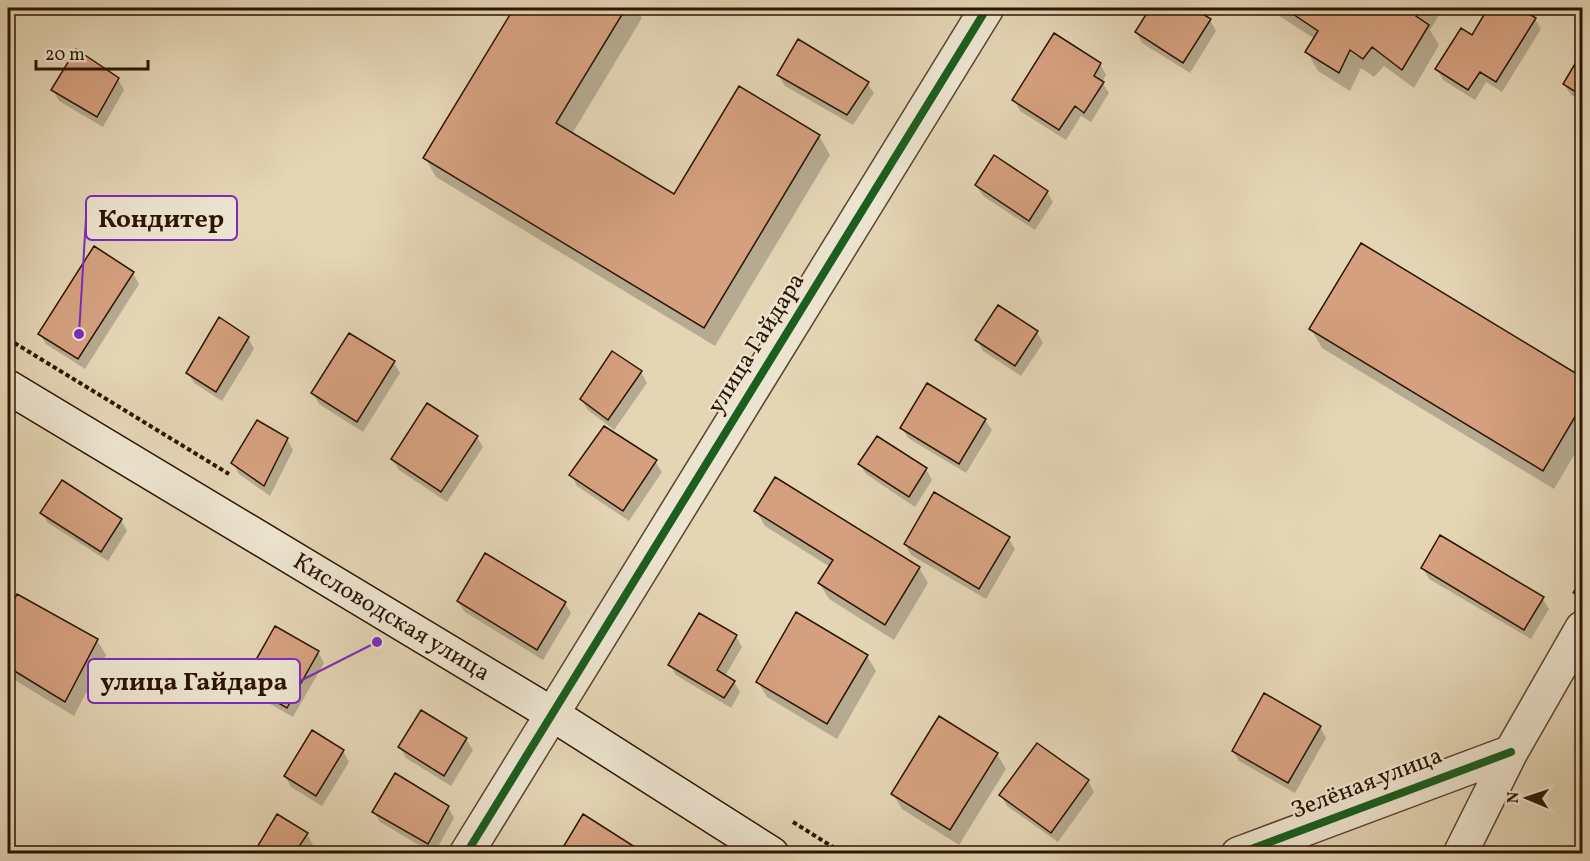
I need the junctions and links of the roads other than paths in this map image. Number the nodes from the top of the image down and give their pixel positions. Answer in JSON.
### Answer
{"nodes":[{"id":1,"x":987,"y":8,"type":"edge"},
{"id":2,"x":8,"y":387,"type":"edge"},
{"id":3,"x":1582,"y":628,"type":"edge"},
{"id":4,"x":552,"y":714,"type":"junction"},
{"id":5,"x":1511,"y":752,"type":"junction"},
{"id":6,"x":466,"y":854,"type":"edge"},
{"id":7,"x":772,"y":854,"type":"edge"},
{"id":8,"x":1238,"y":854,"type":"edge"},
{"id":9,"x":1460,"y":854,"type":"edge"}],
"edges":[{"from":1,"to":4,"type":"street","name":"улица Гайдара"},
{"from":2,"to":4,"type":"street","name":"Кисловодская улица"},
{"from":3,"to":5,"type":"street"},
{"from":4,"to":6,"type":"street","name":"улица Гайдара"},
{"from":4,"to":7,"type":"street","name":"Кисловодская улица"},
{"from":5,"to":8,"type":"street","name":"Зелёная улица"},
{"from":5,"to":9,"type":"street"}]}
